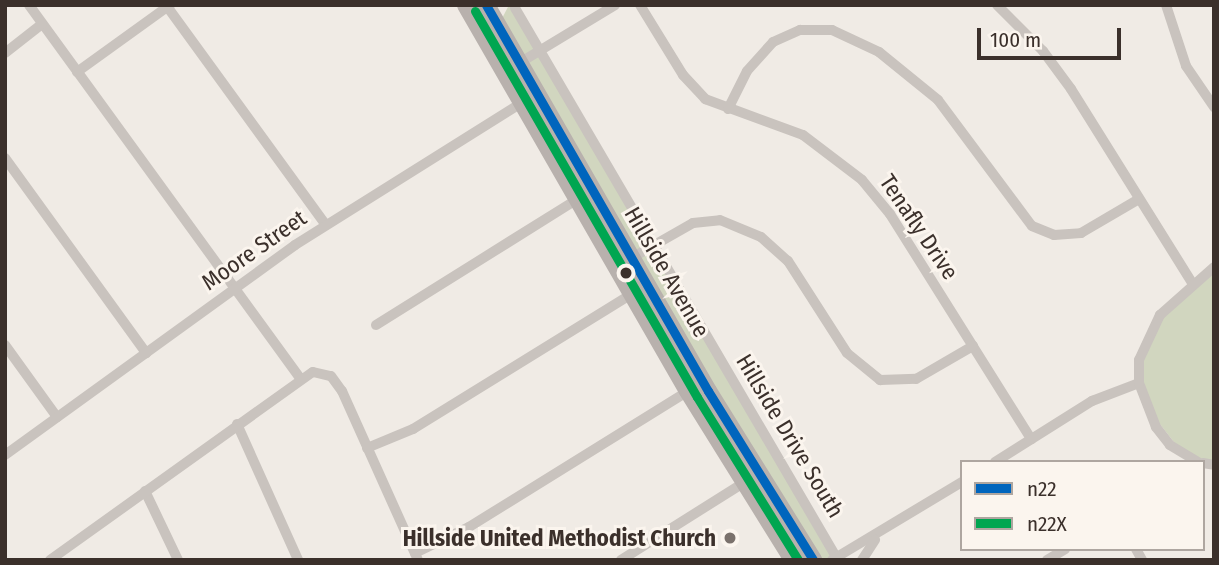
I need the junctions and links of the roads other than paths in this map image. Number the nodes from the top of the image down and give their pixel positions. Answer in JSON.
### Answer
{"nodes":[{"id":1,"x":29,"y":5,"type":"edge"},
{"id":2,"x":466,"y":5,"type":"edge"},
{"id":3,"x":486,"y":5,"type":"edge"},
{"id":4,"x":615,"y":5,"type":"edge"},
{"id":5,"x":640,"y":5,"type":"edge"},
{"id":6,"x":997,"y":5,"type":"edge"},
{"id":7,"x":1166,"y":5,"type":"edge"},
{"id":8,"x":168,"y":6,"type":"edge"},
{"id":9,"x":514,"y":8,"type":"dead end"},
{"id":10,"x":42,"y":24,"type":"junction"},
{"id":11,"x":540,"y":51,"type":"junction"},
{"id":12,"x":5,"y":53,"type":"edge"},
{"id":13,"x":512,"y":68,"type":"junction"},
{"id":14,"x":77,"y":72,"type":"junction"},
{"id":15,"x":530,"y":99,"type":"junction"},
{"id":16,"x":1214,"y":107,"type":"edge"},
{"id":17,"x":728,"y":109,"type":"junction"},
{"id":18,"x":5,"y":158,"type":"edge"},
{"id":19,"x":578,"y":199,"type":"junction"},
{"id":20,"x":1139,"y":199,"type":"junction"},
{"id":21,"x":326,"y":225,"type":"junction"},
{"id":22,"x":653,"y":245,"type":"junction"},
{"id":23,"x":624,"y":263,"type":"junction"},
{"id":24,"x":1214,"y":267,"type":"edge"},
{"id":25,"x":1193,"y":284,"type":"junction"},
{"id":26,"x":235,"y":289,"type":"junction"},
{"id":27,"x":632,"y":294,"type":"junction"},
{"id":28,"x":376,"y":325,"type":"dead end"},
{"id":29,"x":5,"y":345,"type":"edge"},
{"id":30,"x":973,"y":346,"type":"junction"},
{"id":31,"x":146,"y":353,"type":"junction"},
{"id":32,"x":300,"y":378,"type":"junction"},
{"id":33,"x":1139,"y":383,"type":"junction"},
{"id":34,"x":688,"y":391,"type":"junction"},
{"id":35,"x":57,"y":417,"type":"junction"},
{"id":36,"x":237,"y":424,"type":"junction"},
{"id":37,"x":1031,"y":439,"type":"junction"},
{"id":38,"x":368,"y":448,"type":"junction"},
{"id":39,"x":5,"y":455,"type":"edge"},
{"id":40,"x":998,"y":460,"type":"edge"},
{"id":41,"x":1190,"y":460,"type":"edge"},
{"id":42,"x":745,"y":482,"type":"junction"},
{"id":43,"x":960,"y":483,"type":"edge"},
{"id":44,"x":145,"y":491,"type":"junction"},
{"id":45,"x":882,"y":533,"type":"junction"},
{"id":46,"x":416,"y":556,"type":"edge"},
{"id":47,"x":54,"y":558,"type":"edge"},
{"id":48,"x":836,"y":559,"type":"edge"},
{"id":49,"x":178,"y":560,"type":"edge"},
{"id":50,"x":298,"y":560,"type":"edge"},
{"id":51,"x":621,"y":560,"type":"edge"},
{"id":52,"x":793,"y":560,"type":"edge"},
{"id":53,"x":813,"y":560,"type":"edge"},
{"id":54,"x":862,"y":560,"type":"edge"}],
"edges":[{"from":1,"to":10,"type":"street"},
{"from":2,"to":13,"type":"main road","name":"Hillside Avenue"},
{"from":3,"to":13,"type":"main road","name":"Hillside Avenue"},
{"from":4,"to":11,"type":"street"},
{"from":5,"to":17,"type":"street","name":"Tenafly Drive"},
{"from":6,"to":20,"type":"street"},
{"from":7,"to":16,"type":"street"},
{"from":8,"to":14,"type":"street"},
{"from":8,"to":21,"type":"street"},
{"from":9,"to":11,"type":"street","name":"Hillside Drive South"},
{"from":10,"to":12,"type":"street"},
{"from":10,"to":14,"type":"street"},
{"from":11,"to":13,"type":"street"},
{"from":11,"to":22,"type":"street","name":"Hillside Drive South"},
{"from":13,"to":15,"type":"main road","name":"Hillside Avenue"},
{"from":14,"to":26,"type":"street"},
{"from":15,"to":19,"type":"main road","name":"Hillside Avenue"},
{"from":15,"to":21,"type":"street","name":"Moore Street"},
{"from":15,"to":23,"type":"main road","name":"Hillside Avenue"},
{"from":17,"to":20,"type":"street"},
{"from":17,"to":30,"type":"street","name":"Tenafly Drive"},
{"from":18,"to":31,"type":"street"},
{"from":19,"to":23,"type":"main road","name":"Hillside Avenue"},
{"from":19,"to":28,"type":"street"},
{"from":20,"to":25,"type":"street"},
{"from":21,"to":26,"type":"street","name":"Moore Street"},
{"from":22,"to":23,"type":"street"},
{"from":22,"to":30,"type":"street"},
{"from":22,"to":48,"type":"street","name":"Hillside Drive South"},
{"from":23,"to":27,"type":"main road","name":"Hillside Avenue"},
{"from":23,"to":53,"type":"main road","name":"Hillside Avenue"},
{"from":24,"to":25,"type":"street"},
{"from":25,"to":33,"type":"street"},
{"from":26,"to":31,"type":"street","name":"Moore Street"},
{"from":26,"to":32,"type":"street"},
{"from":27,"to":34,"type":"main road","name":"Hillside Avenue"},
{"from":27,"to":38,"type":"street"},
{"from":29,"to":35,"type":"street"},
{"from":30,"to":37,"type":"street","name":"Tenafly Drive"},
{"from":31,"to":35,"type":"street","name":"Moore Street"},
{"from":32,"to":36,"type":"street"},
{"from":32,"to":38,"type":"street"},
{"from":33,"to":37,"type":"street"},
{"from":33,"to":41,"type":"street"},
{"from":34,"to":42,"type":"main road","name":"Hillside Avenue"},
{"from":34,"to":46,"type":"street"},
{"from":35,"to":39,"type":"street","name":"Moore Street"},
{"from":36,"to":44,"type":"street"},
{"from":36,"to":50,"type":"street"},
{"from":37,"to":40,"type":"street"},
{"from":38,"to":46,"type":"street"},
{"from":42,"to":51,"type":"street"},
{"from":42,"to":52,"type":"main road","name":"Hillside Avenue"},
{"from":43,"to":45,"type":"street"},
{"from":44,"to":47,"type":"street"},
{"from":44,"to":49,"type":"street"},
{"from":45,"to":48,"type":"street"},
{"from":45,"to":54,"type":"street"}]}
